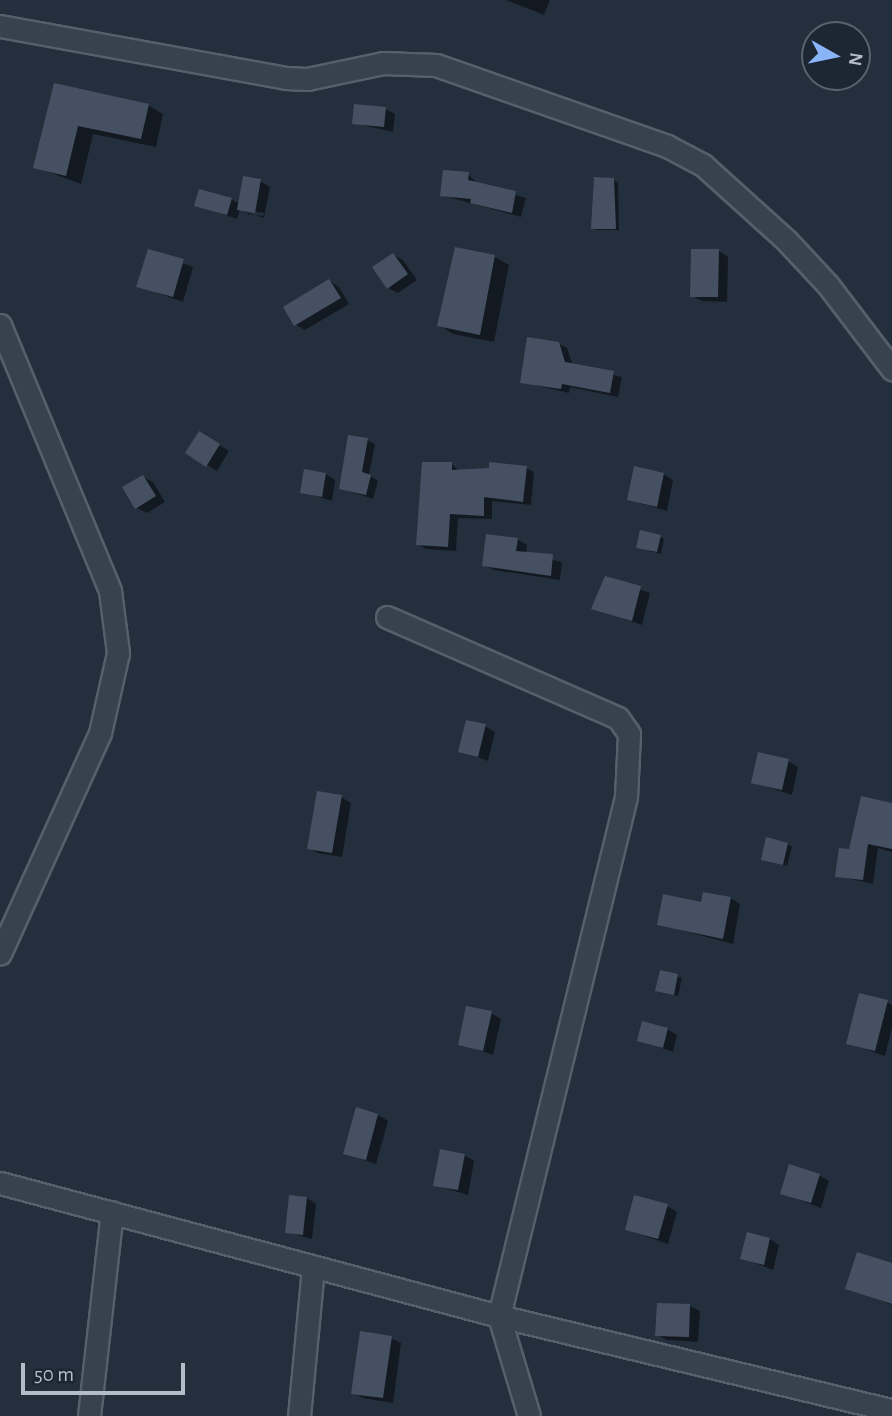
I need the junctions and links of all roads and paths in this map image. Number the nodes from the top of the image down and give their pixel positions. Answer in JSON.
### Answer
{"nodes":[{"id":1,"x":0,"y":26,"type":"edge"},
{"id":2,"x":0,"y":325,"type":"edge"},
{"id":3,"x":892,"y":369,"type":"edge"},
{"id":4,"x":387,"y":617,"type":"dead end"},
{"id":5,"x":0,"y":953,"type":"edge"},
{"id":6,"x":0,"y":1183,"type":"edge"},
{"id":7,"x":112,"y":1212,"type":"junction"},
{"id":8,"x":313,"y":1268,"type":"junction"},
{"id":9,"x":499,"y":1316,"type":"junction"},
{"id":10,"x":892,"y":1410,"type":"edge"},
{"id":11,"x":89,"y":1416,"type":"edge"},
{"id":12,"x":299,"y":1416,"type":"edge"},
{"id":13,"x":529,"y":1416,"type":"edge"}],
"edges":[{"from":1,"to":3,"type":"street"},
{"from":2,"to":5,"type":"street"},
{"from":4,"to":9,"type":"street"},
{"from":6,"to":7,"type":"street"},
{"from":7,"to":8,"type":"street"},
{"from":7,"to":11,"type":"street"},
{"from":8,"to":9,"type":"street"},
{"from":8,"to":12,"type":"street"},
{"from":9,"to":10,"type":"street"},
{"from":9,"to":13,"type":"street"}]}
